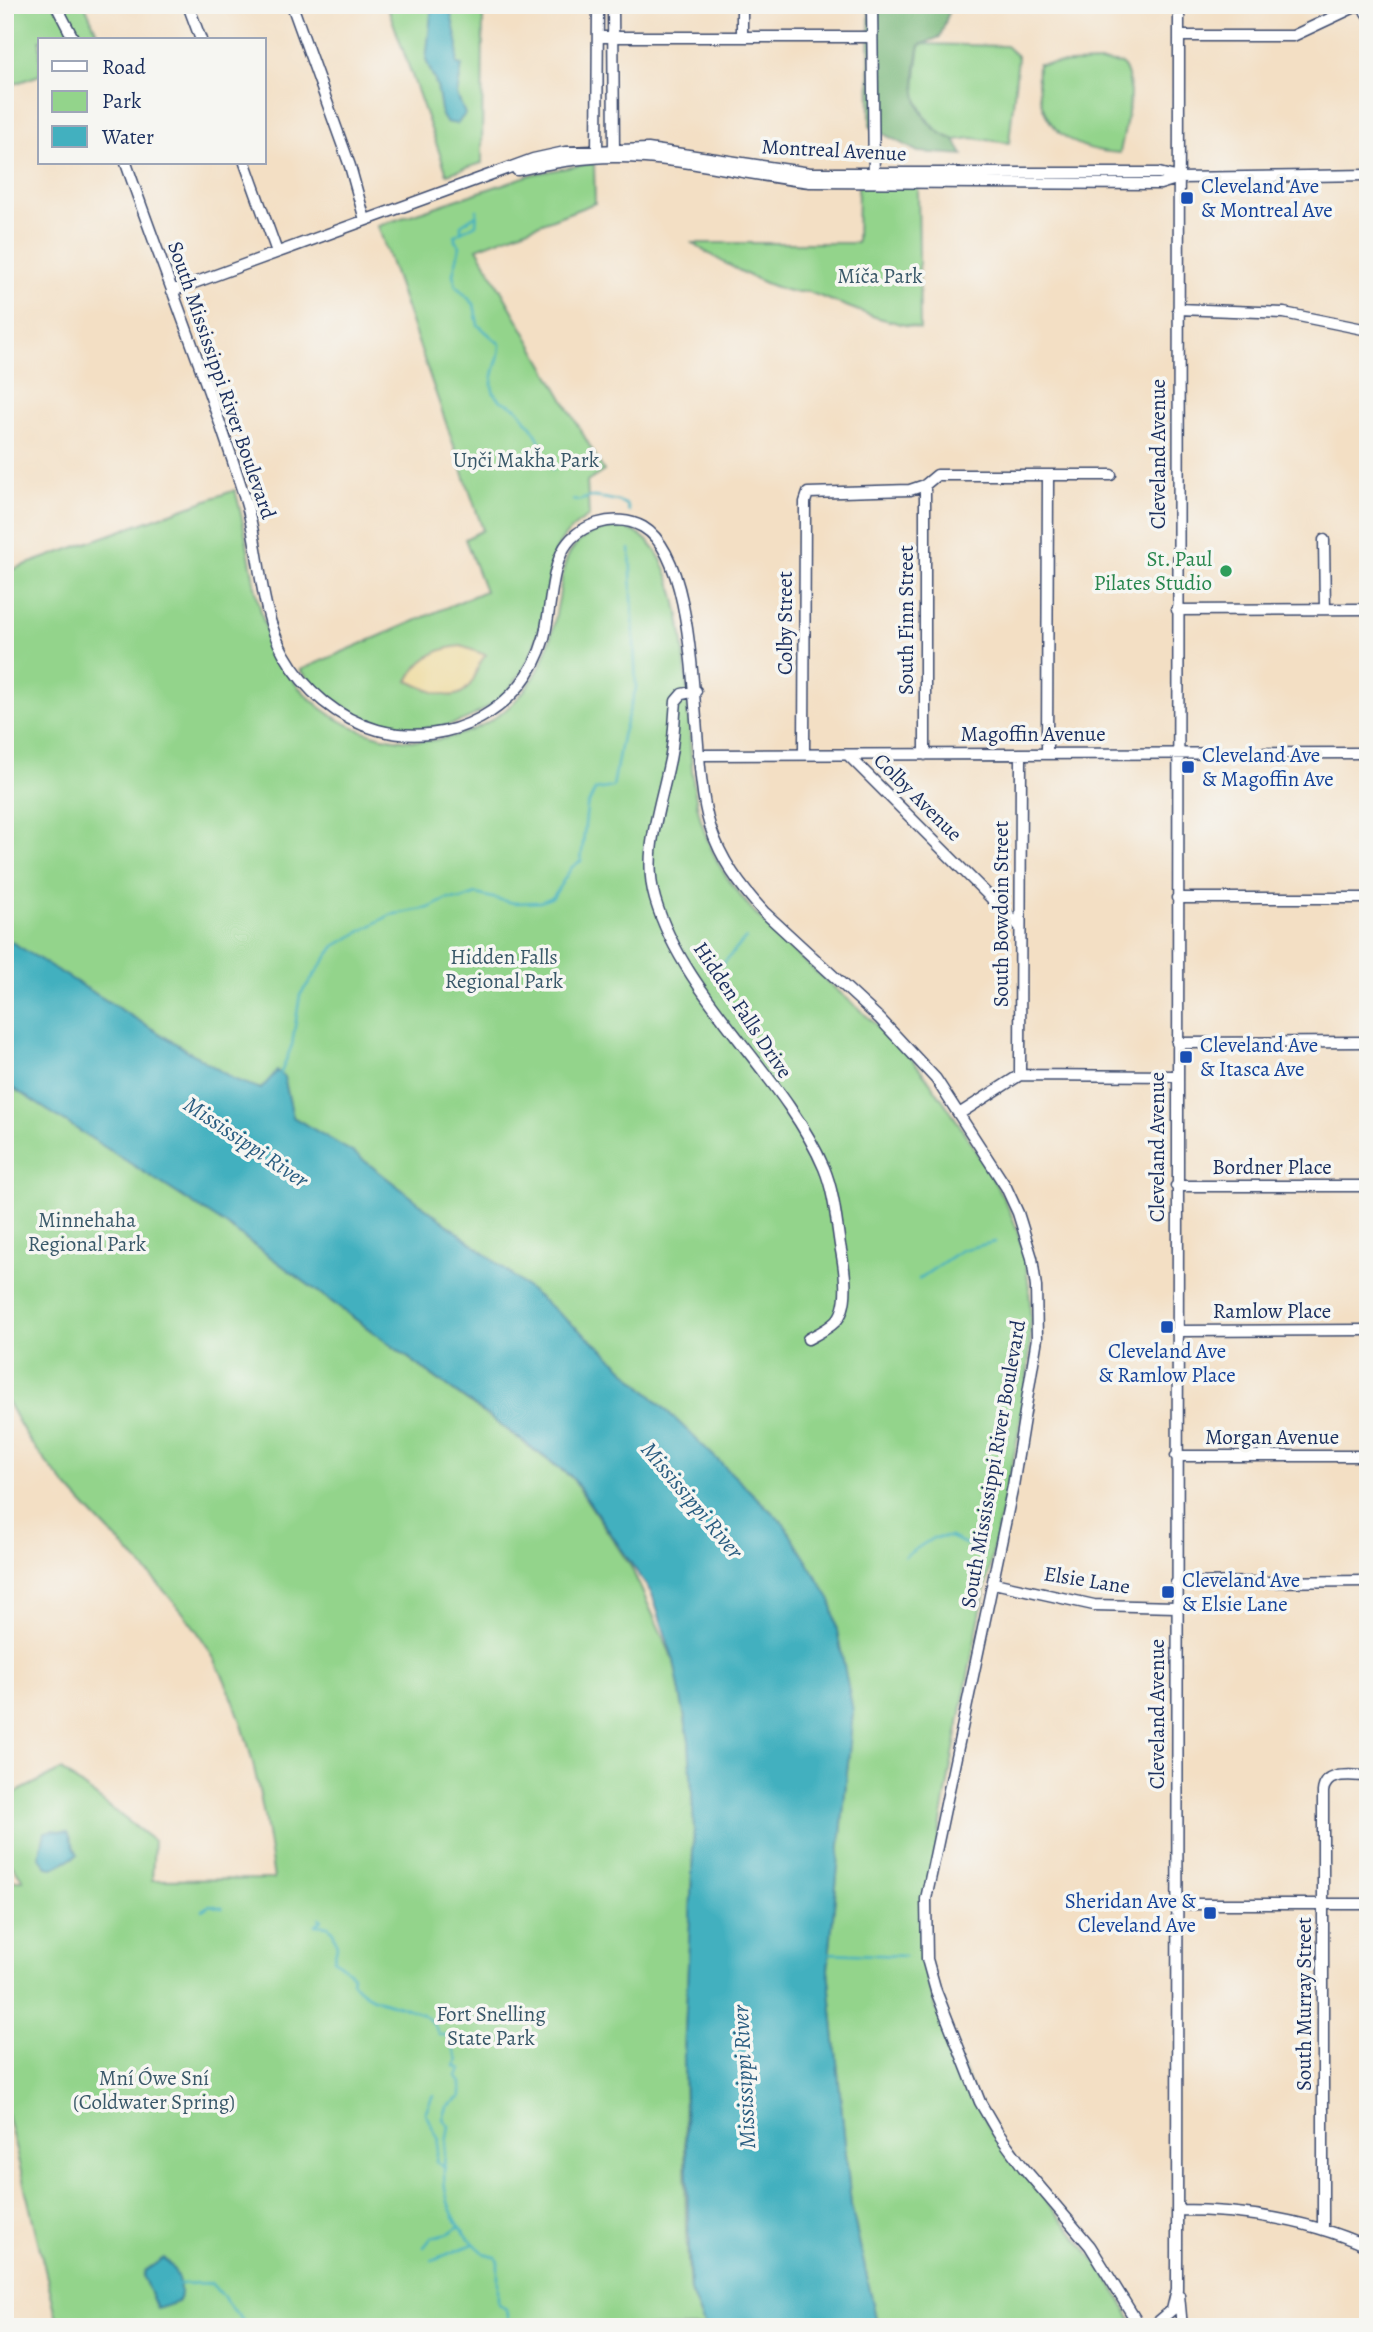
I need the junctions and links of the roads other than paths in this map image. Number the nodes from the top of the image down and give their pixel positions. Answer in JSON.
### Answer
{"nodes":[{"id":1,"x":56,"y":5,"type":"edge"},
{"id":2,"x":188,"y":5,"type":"edge"},
{"id":3,"x":292,"y":5,"type":"edge"},
{"id":4,"x":598,"y":5,"type":"edge"},
{"id":5,"x":612,"y":5,"type":"edge"},
{"id":6,"x":742,"y":5,"type":"edge"},
{"id":7,"x":872,"y":5,"type":"edge"},
{"id":8,"x":1180,"y":5,"type":"edge"},
{"id":9,"x":1359,"y":5,"type":"edge"},
{"id":10,"x":1364,"y":5,"type":"edge"},
{"id":11,"x":1368,"y":12,"type":"edge"},
{"id":12,"x":1179,"y":36,"type":"junction"},
{"id":13,"x":598,"y":37,"type":"junction"},
{"id":14,"x":613,"y":37,"type":"junction"},
{"id":15,"x":743,"y":37,"type":"junction"},
{"id":16,"x":872,"y":37,"type":"junction"},
{"id":17,"x":73,"y":38,"type":"edge"},
{"id":18,"x":200,"y":38,"type":"edge"},
{"id":19,"x":597,"y":153,"type":"junction"},
{"id":20,"x":614,"y":153,"type":"junction"},
{"id":21,"x":126,"y":164,"type":"edge"},
{"id":22,"x":245,"y":164,"type":"edge"},
{"id":23,"x":1368,"y":175,"type":"edge"},
{"id":24,"x":874,"y":178,"type":"junction"},
{"id":25,"x":1179,"y":178,"type":"junction"},
{"id":26,"x":365,"y":220,"type":"junction"},
{"id":27,"x":277,"y":253,"type":"junction"},
{"id":28,"x":172,"y":291,"type":"junction"},
{"id":29,"x":1178,"y":309,"type":"junction"},
{"id":30,"x":1368,"y":330,"type":"edge"},
{"id":31,"x":1048,"y":475,"type":"junction"},
{"id":32,"x":1111,"y":475,"type":"dead end"},
{"id":33,"x":925,"y":485,"type":"junction"},
{"id":34,"x":1324,"y":540,"type":"dead end"},
{"id":35,"x":1325,"y":609,"type":"junction"},
{"id":36,"x":1368,"y":609,"type":"edge"},
{"id":37,"x":1177,"y":610,"type":"junction"},
{"id":38,"x":695,"y":691,"type":"junction"},
{"id":39,"x":1177,"y":753,"type":"junction"},
{"id":40,"x":1368,"y":753,"type":"edge"},
{"id":41,"x":804,"y":754,"type":"junction"},
{"id":42,"x":1021,"y":754,"type":"junction"},
{"id":43,"x":1047,"y":754,"type":"junction"},
{"id":44,"x":698,"y":755,"type":"junction"},
{"id":45,"x":848,"y":755,"type":"junction"},
{"id":46,"x":925,"y":755,"type":"junction"},
{"id":47,"x":1177,"y":898,"type":"junction"},
{"id":48,"x":1368,"y":898,"type":"edge"},
{"id":49,"x":1020,"y":927,"type":"junction"},
{"id":50,"x":1368,"y":1042,"type":"edge"},
{"id":51,"x":1177,"y":1043,"type":"junction"},
{"id":52,"x":1020,"y":1075,"type":"junction"},
{"id":53,"x":1176,"y":1076,"type":"junction"},
{"id":54,"x":959,"y":1114,"type":"junction"},
{"id":55,"x":1176,"y":1186,"type":"junction"},
{"id":56,"x":1368,"y":1186,"type":"edge"},
{"id":57,"x":1368,"y":1330,"type":"edge"},
{"id":58,"x":1176,"y":1331,"type":"junction"},
{"id":59,"x":808,"y":1339,"type":"dead end"},
{"id":60,"x":1368,"y":1455,"type":"edge"},
{"id":61,"x":1176,"y":1456,"type":"junction"},
{"id":62,"x":1368,"y":1581,"type":"edge"},
{"id":63,"x":994,"y":1583,"type":"junction"},
{"id":64,"x":1176,"y":1583,"type":"junction"},
{"id":65,"x":1176,"y":1608,"type":"junction"},
{"id":66,"x":1368,"y":1776,"type":"edge"},
{"id":67,"x":1176,"y":1904,"type":"junction"},
{"id":68,"x":1323,"y":1904,"type":"junction"},
{"id":69,"x":1368,"y":1904,"type":"edge"},
{"id":70,"x":1177,"y":2210,"type":"junction"},
{"id":71,"x":1323,"y":2230,"type":"junction"},
{"id":72,"x":1368,"y":2247,"type":"edge"},
{"id":73,"x":1177,"y":2289,"type":"junction"},
{"id":74,"x":1140,"y":2327,"type":"edge"},
{"id":75,"x":1152,"y":2327,"type":"edge"},
{"id":76,"x":1182,"y":2327,"type":"edge"}],
"edges":[{"from":1,"to":17,"type":"street"},
{"from":2,"to":18,"type":"street"},
{"from":3,"to":26,"type":"street"},
{"from":4,"to":13,"type":"street"},
{"from":5,"to":14,"type":"street"},
{"from":6,"to":15,"type":"street"},
{"from":7,"to":16,"type":"street"},
{"from":8,"to":12,"type":"street","name":"Cleveland Avenue"},
{"from":9,"to":12,"type":"street"},
{"from":10,"to":11,"type":"main road"},
{"from":12,"to":25,"type":"street","name":"Cleveland Avenue"},
{"from":13,"to":14,"type":"street"},
{"from":13,"to":19,"type":"street"},
{"from":14,"to":15,"type":"street"},
{"from":14,"to":20,"type":"street"},
{"from":15,"to":16,"type":"street"},
{"from":16,"to":24,"type":"street"},
{"from":19,"to":20,"type":"street","name":"Montreal Avenue"},
{"from":19,"to":26,"type":"street","name":"Montreal Avenue"},
{"from":20,"to":24,"type":"street","name":"Montreal Avenue"},
{"from":21,"to":28,"type":"street","name":"South Mississippi River Boulevard"},
{"from":22,"to":27,"type":"street"},
{"from":23,"to":25,"type":"street","name":"Montreal Avenue"},
{"from":24,"to":25,"type":"street","name":"Montreal Avenue"},
{"from":25,"to":29,"type":"street","name":"Cleveland Avenue"},
{"from":26,"to":27,"type":"street","name":"Montreal Avenue"},
{"from":27,"to":28,"type":"street","name":"Montreal Avenue"},
{"from":28,"to":38,"type":"street","name":"South Mississippi River Boulevard"},
{"from":29,"to":30,"type":"street"},
{"from":29,"to":37,"type":"street","name":"Cleveland Avenue"},
{"from":31,"to":32,"type":"street"},
{"from":31,"to":33,"type":"street"},
{"from":31,"to":43,"type":"street"},
{"from":33,"to":41,"type":"street","name":"Colby Street"},
{"from":33,"to":46,"type":"street","name":"South Finn Street"},
{"from":34,"to":35,"type":"street"},
{"from":35,"to":36,"type":"street"},
{"from":35,"to":37,"type":"street"},
{"from":37,"to":39,"type":"street","name":"Cleveland Avenue"},
{"from":38,"to":44,"type":"street","name":"South Mississippi River Boulevard"},
{"from":38,"to":59,"type":"street","name":"Hidden Falls Drive"},
{"from":39,"to":40,"type":"street","name":"Magoffin Avenue"},
{"from":39,"to":43,"type":"street","name":"Magoffin Avenue"},
{"from":39,"to":47,"type":"street","name":"Cleveland Avenue"},
{"from":41,"to":44,"type":"street","name":"Magoffin Avenue"},
{"from":41,"to":45,"type":"street","name":"Magoffin Avenue"},
{"from":42,"to":43,"type":"street","name":"Magoffin Avenue"},
{"from":42,"to":46,"type":"street","name":"Magoffin Avenue"},
{"from":42,"to":49,"type":"street","name":"South Bowdoin Street"},
{"from":44,"to":54,"type":"street","name":"South Mississippi River Boulevard"},
{"from":45,"to":46,"type":"street","name":"Magoffin Avenue"},
{"from":45,"to":49,"type":"street","name":"Colby Avenue"},
{"from":47,"to":48,"type":"street"},
{"from":47,"to":51,"type":"street","name":"Cleveland Avenue"},
{"from":49,"to":52,"type":"street","name":"South Bowdoin Street"},
{"from":50,"to":51,"type":"street"},
{"from":51,"to":53,"type":"street","name":"Cleveland Avenue"},
{"from":52,"to":53,"type":"street"},
{"from":52,"to":54,"type":"street"},
{"from":53,"to":55,"type":"street","name":"Cleveland Avenue"},
{"from":54,"to":63,"type":"street","name":"South Mississippi River Boulevard"},
{"from":55,"to":56,"type":"street","name":"Bordner Place"},
{"from":55,"to":58,"type":"street","name":"Cleveland Avenue"},
{"from":57,"to":58,"type":"street","name":"Ramlow Place"},
{"from":58,"to":61,"type":"street","name":"Cleveland Avenue"},
{"from":60,"to":61,"type":"street","name":"Morgan Avenue"},
{"from":61,"to":64,"type":"street","name":"Cleveland Avenue"},
{"from":62,"to":64,"type":"street"},
{"from":63,"to":65,"type":"street","name":"Elsie Lane"},
{"from":63,"to":74,"type":"street","name":"South Mississippi River Boulevard"},
{"from":64,"to":65,"type":"street","name":"Cleveland Avenue"},
{"from":65,"to":67,"type":"street","name":"Cleveland Avenue"},
{"from":66,"to":68,"type":"street","name":"South Murray Street"},
{"from":67,"to":68,"type":"street"},
{"from":67,"to":70,"type":"street","name":"Cleveland Avenue"},
{"from":68,"to":69,"type":"street"},
{"from":68,"to":71,"type":"street","name":"South Murray Street"},
{"from":70,"to":71,"type":"street"},
{"from":70,"to":73,"type":"street","name":"Cleveland Avenue"},
{"from":71,"to":72,"type":"street"},
{"from":73,"to":75,"type":"street","name":"Cleveland Avenue"},
{"from":73,"to":76,"type":"street","name":"Cleveland Avenue"}]}
